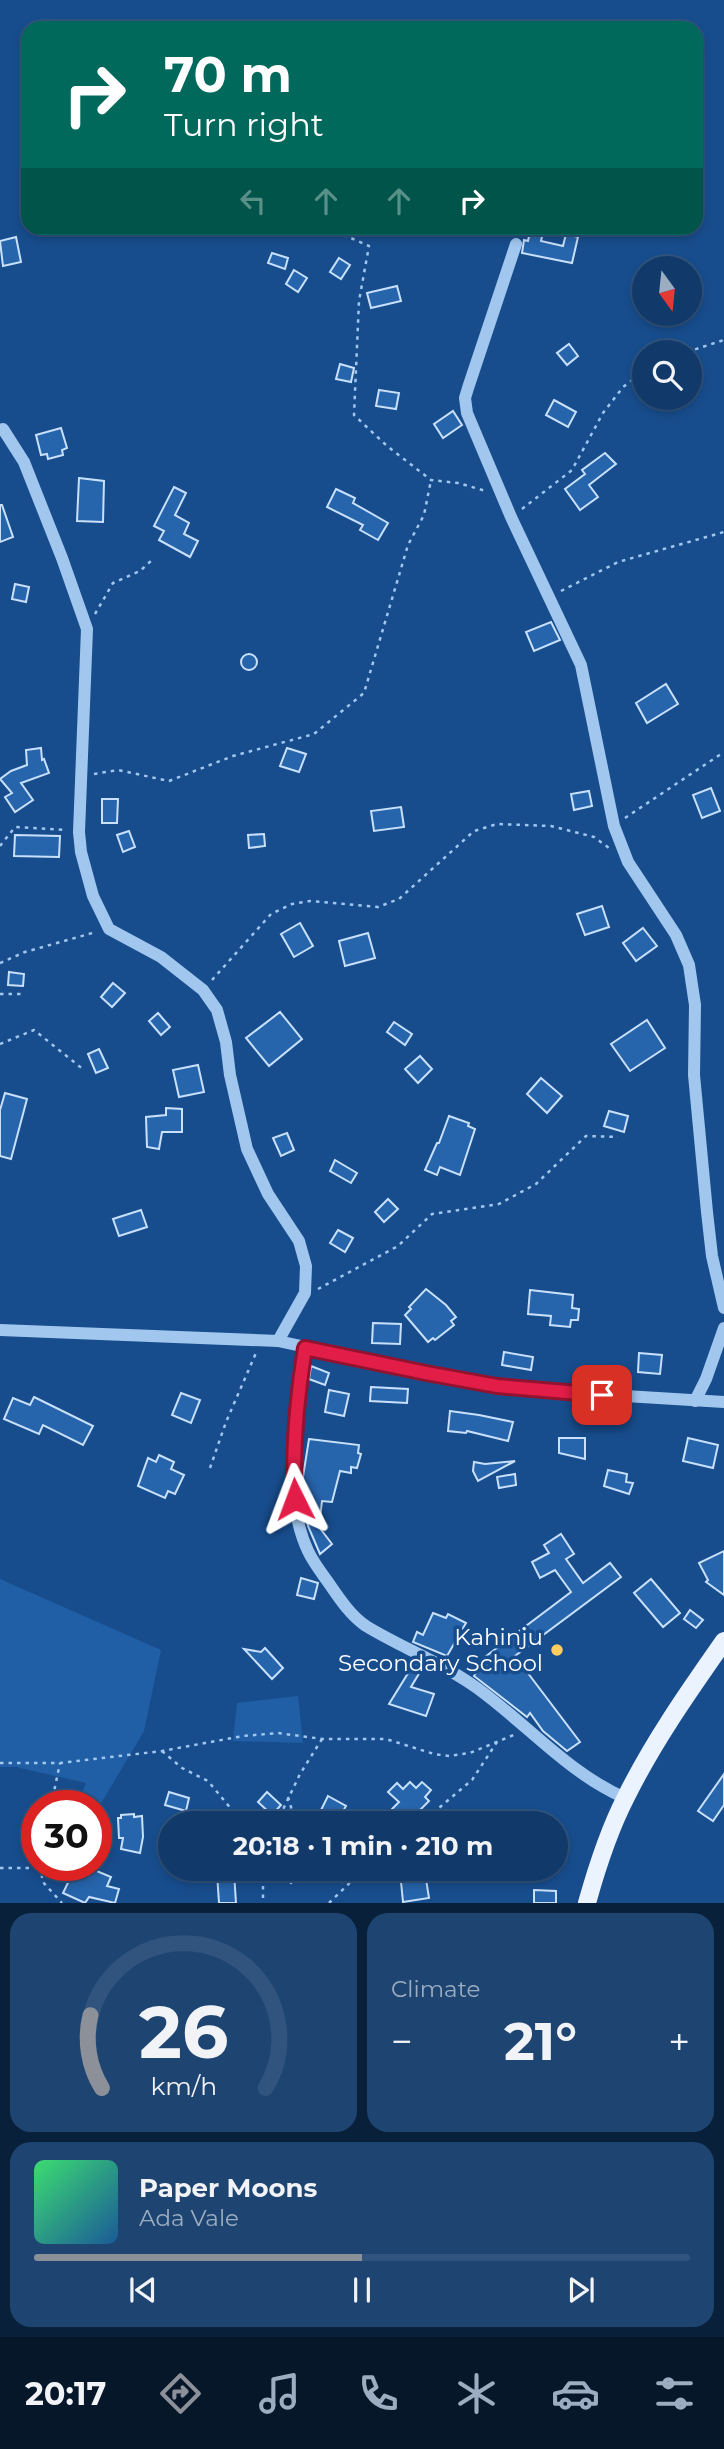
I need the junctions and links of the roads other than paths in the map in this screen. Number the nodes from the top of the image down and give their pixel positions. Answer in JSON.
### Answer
{"nodes":[{"id":1,"x":516,"y":244,"type":"dead end"},
{"id":2,"x":1,"y":428,"type":"edge"},
{"id":3,"x":724,"y":1308,"type":"edge"},
{"id":4,"x":724,"y":1328,"type":"edge"},
{"id":5,"x":0,"y":1330,"type":"edge"},
{"id":6,"x":278,"y":1341,"type":"junction"},
{"id":7,"x":305,"y":1348,"type":"junction"},
{"id":8,"x":695,"y":1401,"type":"junction"},
{"id":9,"x":724,"y":1402,"type":"edge"},
{"id":10,"x":724,"y":1641,"type":"edge"},
{"id":11,"x":625,"y":1798,"type":"junction"},
{"id":12,"x":587,"y":1903,"type":"edge"}],
"edges":[{"from":1,"to":3,"type":"street"},
{"from":2,"to":6,"type":"street"},
{"from":4,"to":8,"type":"street"},
{"from":5,"to":6,"type":"street"},
{"from":6,"to":7,"type":"street"},
{"from":7,"to":8,"type":"street"},
{"from":7,"to":11,"type":"street"},
{"from":8,"to":9,"type":"street"},
{"from":10,"to":11,"type":"main road"},
{"from":11,"to":12,"type":"main road"}]}
